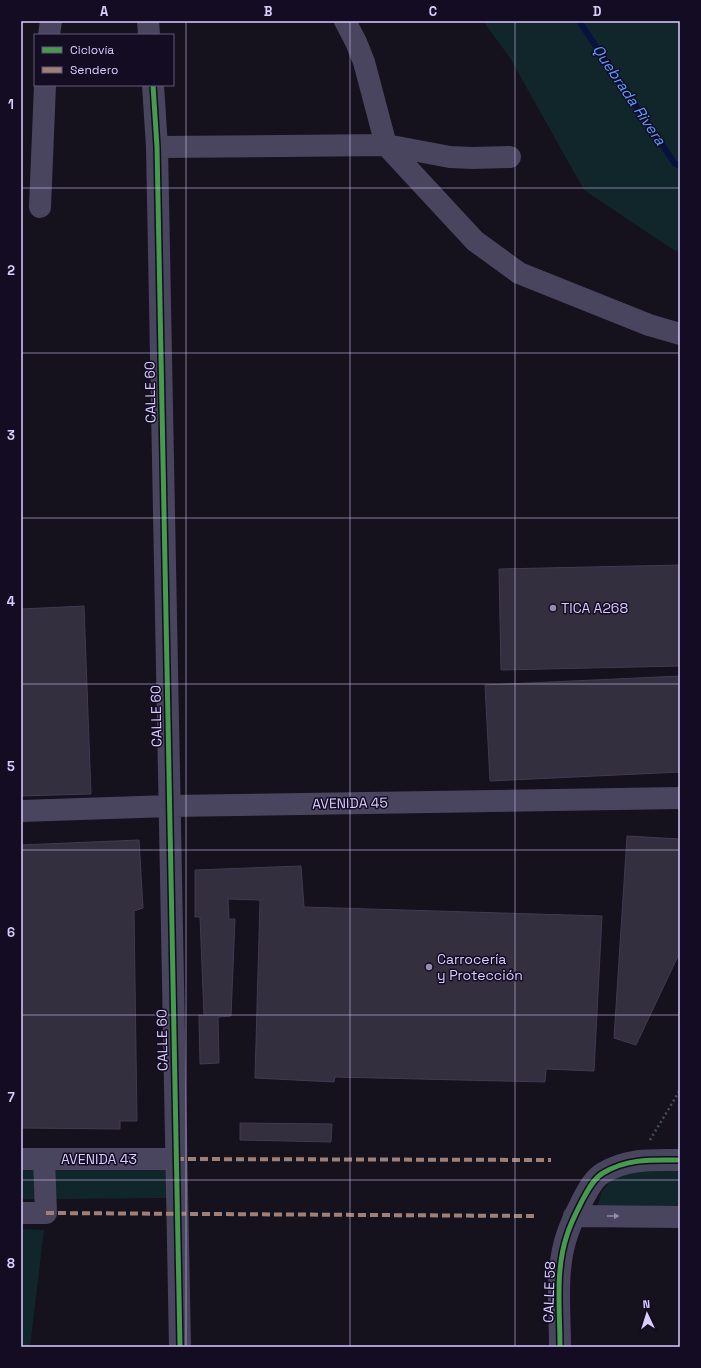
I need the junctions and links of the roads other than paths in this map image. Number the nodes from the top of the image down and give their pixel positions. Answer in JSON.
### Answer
{"nodes":[{"id":1,"x":51,"y":21,"type":"edge"},
{"id":2,"x":148,"y":21,"type":"edge"},
{"id":3,"x":345,"y":21,"type":"edge"},
{"id":4,"x":49,"y":34,"type":"edge"},
{"id":5,"x":149,"y":34,"type":"edge"},
{"id":6,"x":45,"y":86,"type":"edge"},
{"id":7,"x":153,"y":86,"type":"edge"},
{"id":8,"x":386,"y":145,"type":"junction"},
{"id":9,"x":157,"y":147,"type":"junction"},
{"id":10,"x":510,"y":157,"type":"dead end"},
{"id":11,"x":40,"y":207,"type":"dead end"},
{"id":12,"x":680,"y":334,"type":"edge"},
{"id":13,"x":680,"y":798,"type":"edge"},
{"id":14,"x":170,"y":806,"type":"junction"},
{"id":15,"x":21,"y":811,"type":"edge"},
{"id":16,"x":21,"y":1159,"type":"edge"},
{"id":17,"x":176,"y":1159,"type":"junction"},
{"id":18,"x":44,"y":1160,"type":"junction"},
{"id":19,"x":680,"y":1160,"type":"edge"},
{"id":20,"x":21,"y":1213,"type":"edge"},
{"id":21,"x":574,"y":1216,"type":"junction"},
{"id":22,"x":680,"y":1217,"type":"edge"},
{"id":23,"x":180,"y":1347,"type":"edge"},
{"id":24,"x":560,"y":1347,"type":"edge"}],
"edges":[{"from":1,"to":4,"type":"street"},
{"from":2,"to":5,"type":"street"},
{"from":3,"to":8,"type":"street"},
{"from":6,"to":11,"type":"street"},
{"from":7,"to":9,"type":"street","name":"CALLE 60"},
{"from":8,"to":9,"type":"street"},
{"from":8,"to":10,"type":"street"},
{"from":8,"to":12,"type":"street"},
{"from":9,"to":14,"type":"street","name":"CALLE 60"},
{"from":13,"to":14,"type":"street","name":"AVENIDA 45"},
{"from":14,"to":15,"type":"street","name":"AVENIDA 45"},
{"from":14,"to":17,"type":"street","name":"CALLE 60"},
{"from":16,"to":18,"type":"street","name":"AVENIDA 43"},
{"from":17,"to":18,"type":"street","name":"AVENIDA 43"},
{"from":17,"to":23,"type":"street","name":"CALLE 60"},
{"from":18,"to":20,"type":"street"},
{"from":19,"to":21,"type":"street"},
{"from":21,"to":22,"type":"street","one_way":true},
{"from":21,"to":24,"type":"street","name":"CALLE 58"}]}
